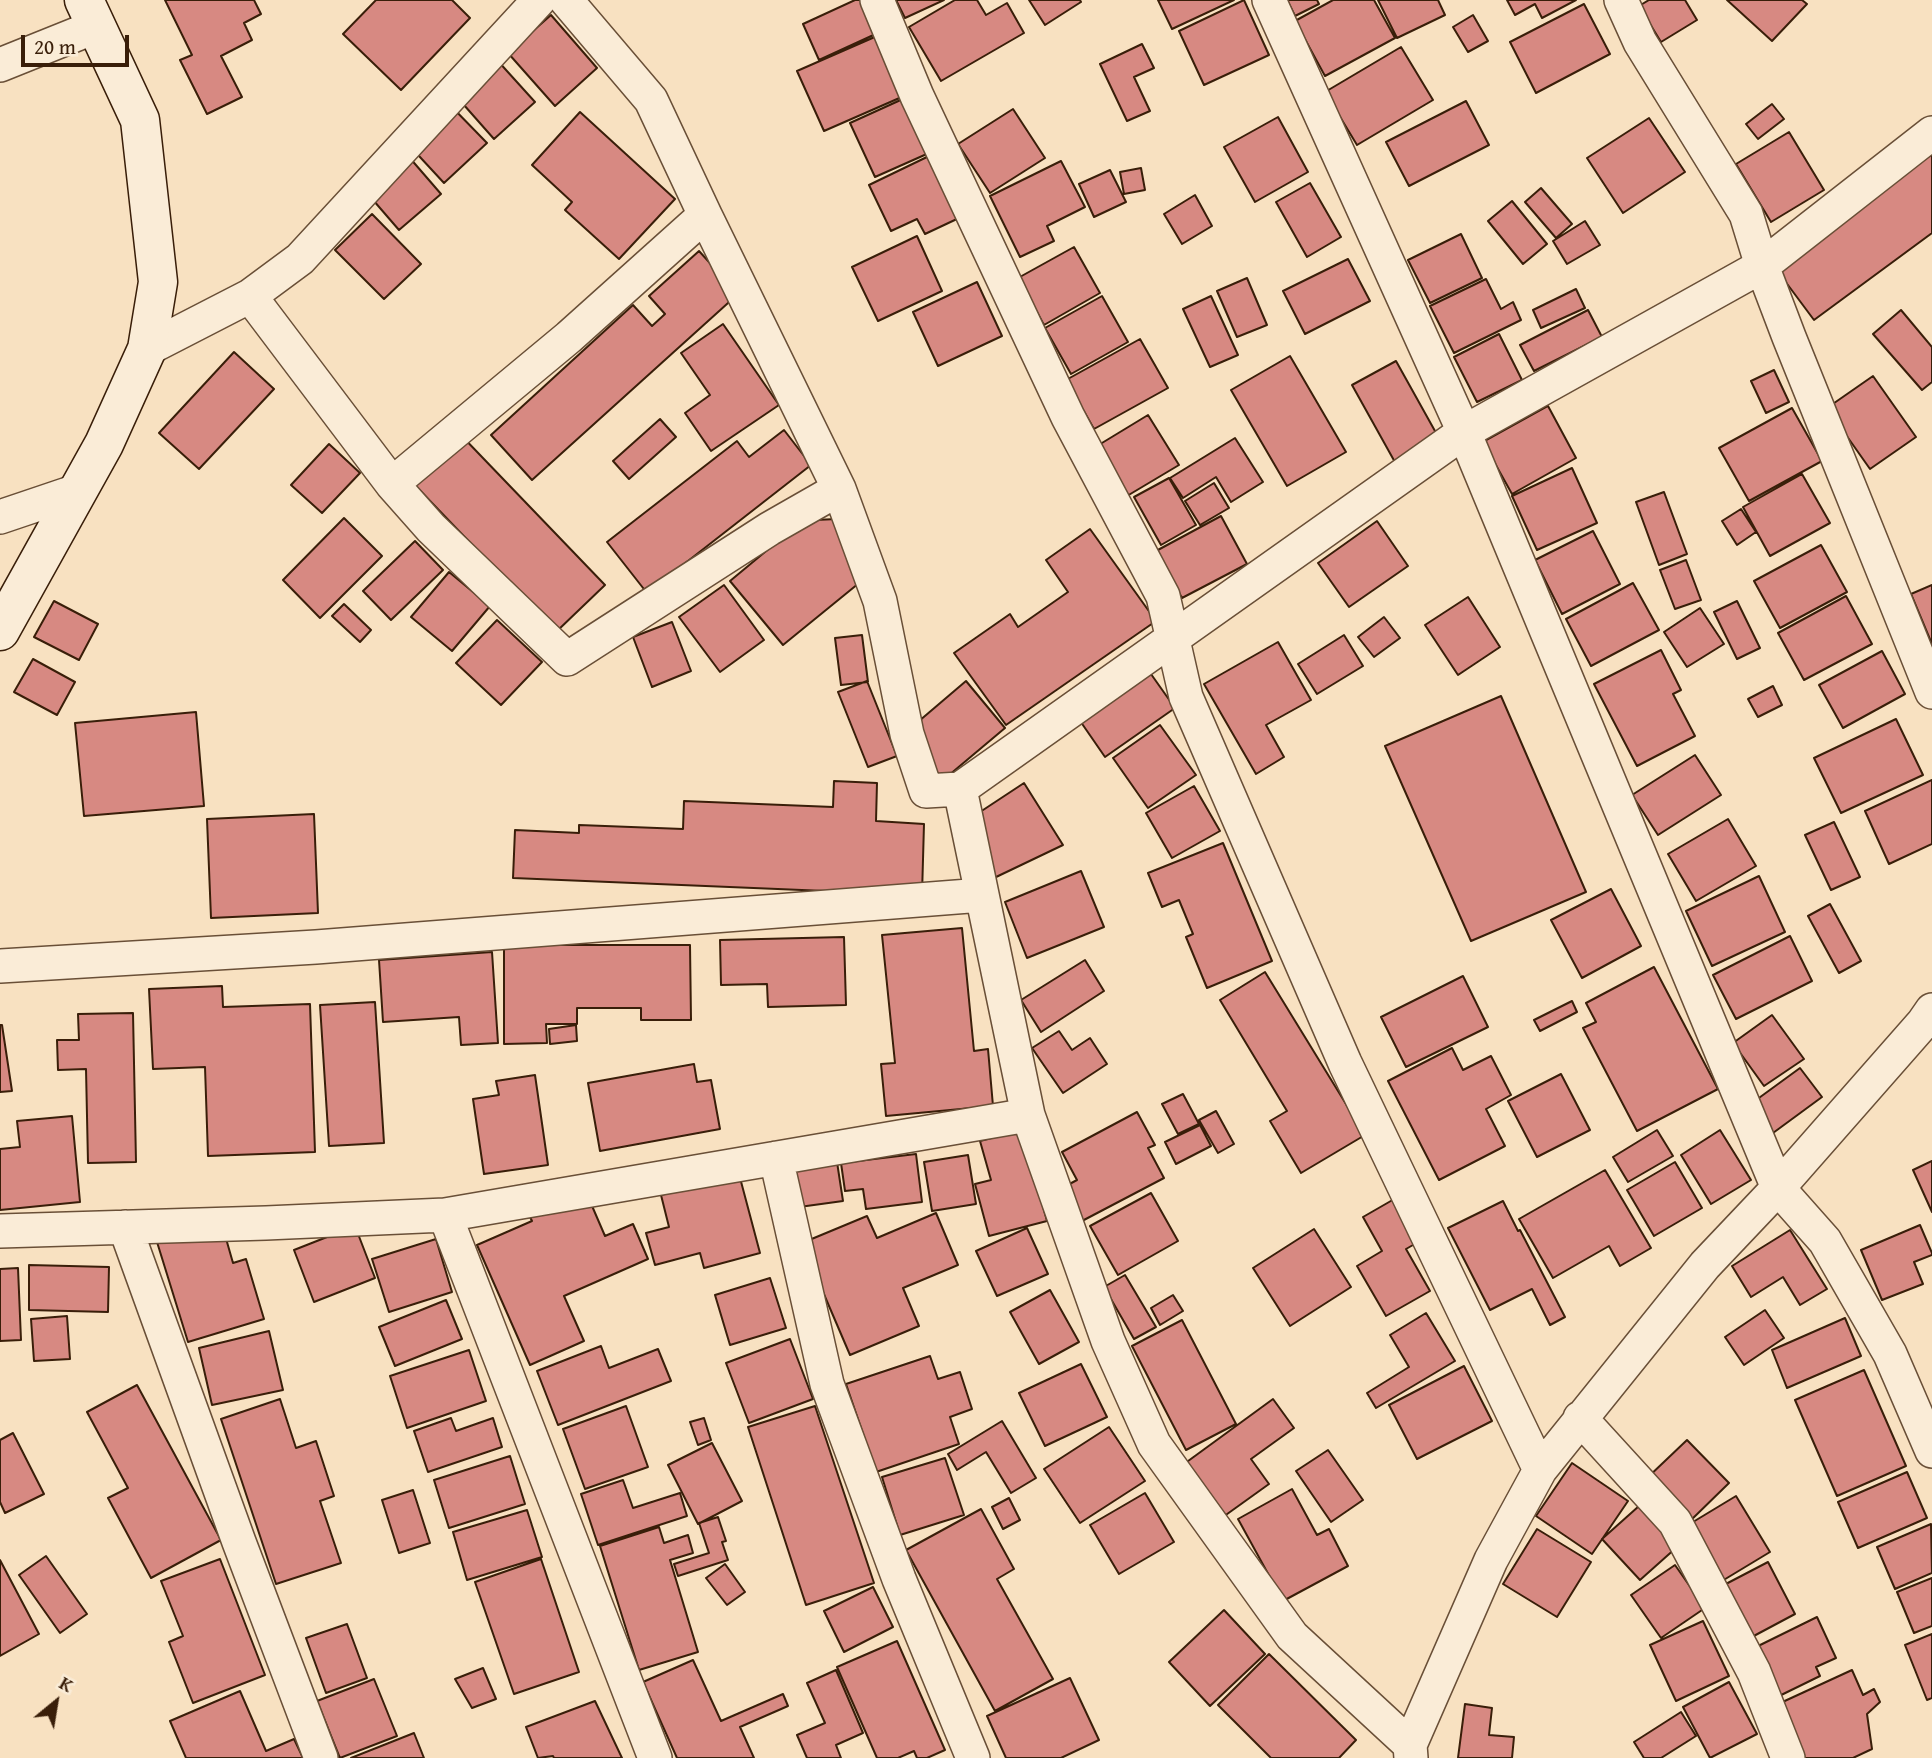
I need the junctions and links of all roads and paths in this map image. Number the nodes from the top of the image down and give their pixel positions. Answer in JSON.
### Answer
{"nodes":[{"id":1,"x":566,"y":0,"type":"edge"},
{"id":2,"x":877,"y":0,"type":"edge"},
{"id":3,"x":1269,"y":0,"type":"edge"},
{"id":4,"x":1621,"y":0,"type":"edge"},
{"id":5,"x":521,"y":6,"type":"edge"},
{"id":6,"x":91,"y":13,"type":"edge"},
{"id":7,"x":0,"y":65,"type":"edge"},
{"id":8,"x":1932,"y":133,"type":"edge"},
{"id":9,"x":705,"y":215,"type":"junction"},
{"id":10,"x":1762,"y":266,"type":"junction"},
{"id":11,"x":250,"y":296,"type":"junction"},
{"id":12,"x":147,"y":349,"type":"junction"},
{"id":13,"x":1464,"y":432,"type":"junction"},
{"id":14,"x":392,"y":484,"type":"junction"},
{"id":15,"x":839,"y":489,"type":"junction"},
{"id":16,"x":78,"y":491,"type":"junction"},
{"id":17,"x":0,"y":517,"type":"edge"},
{"id":18,"x":0,"y":631,"type":"edge"},
{"id":19,"x":1172,"y":639,"type":"junction"},
{"id":20,"x":1932,"y":692,"type":"edge"},
{"id":21,"x":960,"y":789,"type":"junction"},
{"id":22,"x":982,"y":895,"type":"junction"},
{"id":23,"x":0,"y":966,"type":"edge"},
{"id":24,"x":1929,"y":1023,"type":"edge"},
{"id":25,"x":1028,"y":1115,"type":"junction"},
{"id":26,"x":776,"y":1158,"type":"junction"},
{"id":27,"x":1778,"y":1188,"type":"junction"},
{"id":28,"x":445,"y":1215,"type":"junction"},
{"id":29,"x":125,"y":1227,"type":"junction"},
{"id":30,"x":0,"y":1231,"type":"edge"},
{"id":31,"x":1580,"y":1418,"type":"junction"},
{"id":32,"x":1932,"y":1451,"type":"edge"},
{"id":33,"x":1540,"y":1470,"type":"junction"},
{"id":34,"x":1411,"y":1752,"type":"edge"},
{"id":35,"x":321,"y":1758,"type":"edge"},
{"id":36,"x":655,"y":1758,"type":"edge"},
{"id":37,"x":973,"y":1758,"type":"edge"},
{"id":38,"x":1788,"y":1758,"type":"edge"}],
"edges":[{"from":1,"to":9,"type":"street"},
{"from":2,"to":19,"type":"street"},
{"from":3,"to":13,"type":"street"},
{"from":4,"to":10,"type":"street"},
{"from":5,"to":11,"type":"street"},
{"from":6,"to":7,"type":"street"},
{"from":6,"to":12,"type":"street"},
{"from":8,"to":10,"type":"street"},
{"from":9,"to":14,"type":"street"},
{"from":9,"to":15,"type":"street"},
{"from":10,"to":13,"type":"street"},
{"from":10,"to":20,"type":"street"},
{"from":11,"to":12,"type":"street"},
{"from":11,"to":14,"type":"street"},
{"from":12,"to":16,"type":"street"},
{"from":13,"to":19,"type":"street"},
{"from":13,"to":27,"type":"street"},
{"from":14,"to":15,"type":"street"},
{"from":15,"to":21,"type":"street"},
{"from":16,"to":17,"type":"street"},
{"from":16,"to":18,"type":"street"},
{"from":19,"to":21,"type":"street"},
{"from":19,"to":33,"type":"street"},
{"from":21,"to":22,"type":"street"},
{"from":22,"to":23,"type":"street"},
{"from":22,"to":25,"type":"street"},
{"from":24,"to":27,"type":"street"},
{"from":25,"to":26,"type":"street"},
{"from":25,"to":34,"type":"street"},
{"from":26,"to":28,"type":"street"},
{"from":26,"to":37,"type":"street"},
{"from":27,"to":31,"type":"street"},
{"from":27,"to":32,"type":"street"},
{"from":28,"to":29,"type":"street"},
{"from":28,"to":36,"type":"street"},
{"from":29,"to":30,"type":"street"},
{"from":29,"to":35,"type":"street"},
{"from":31,"to":33,"type":"street"},
{"from":31,"to":38,"type":"street"},
{"from":33,"to":34,"type":"street"}]}
